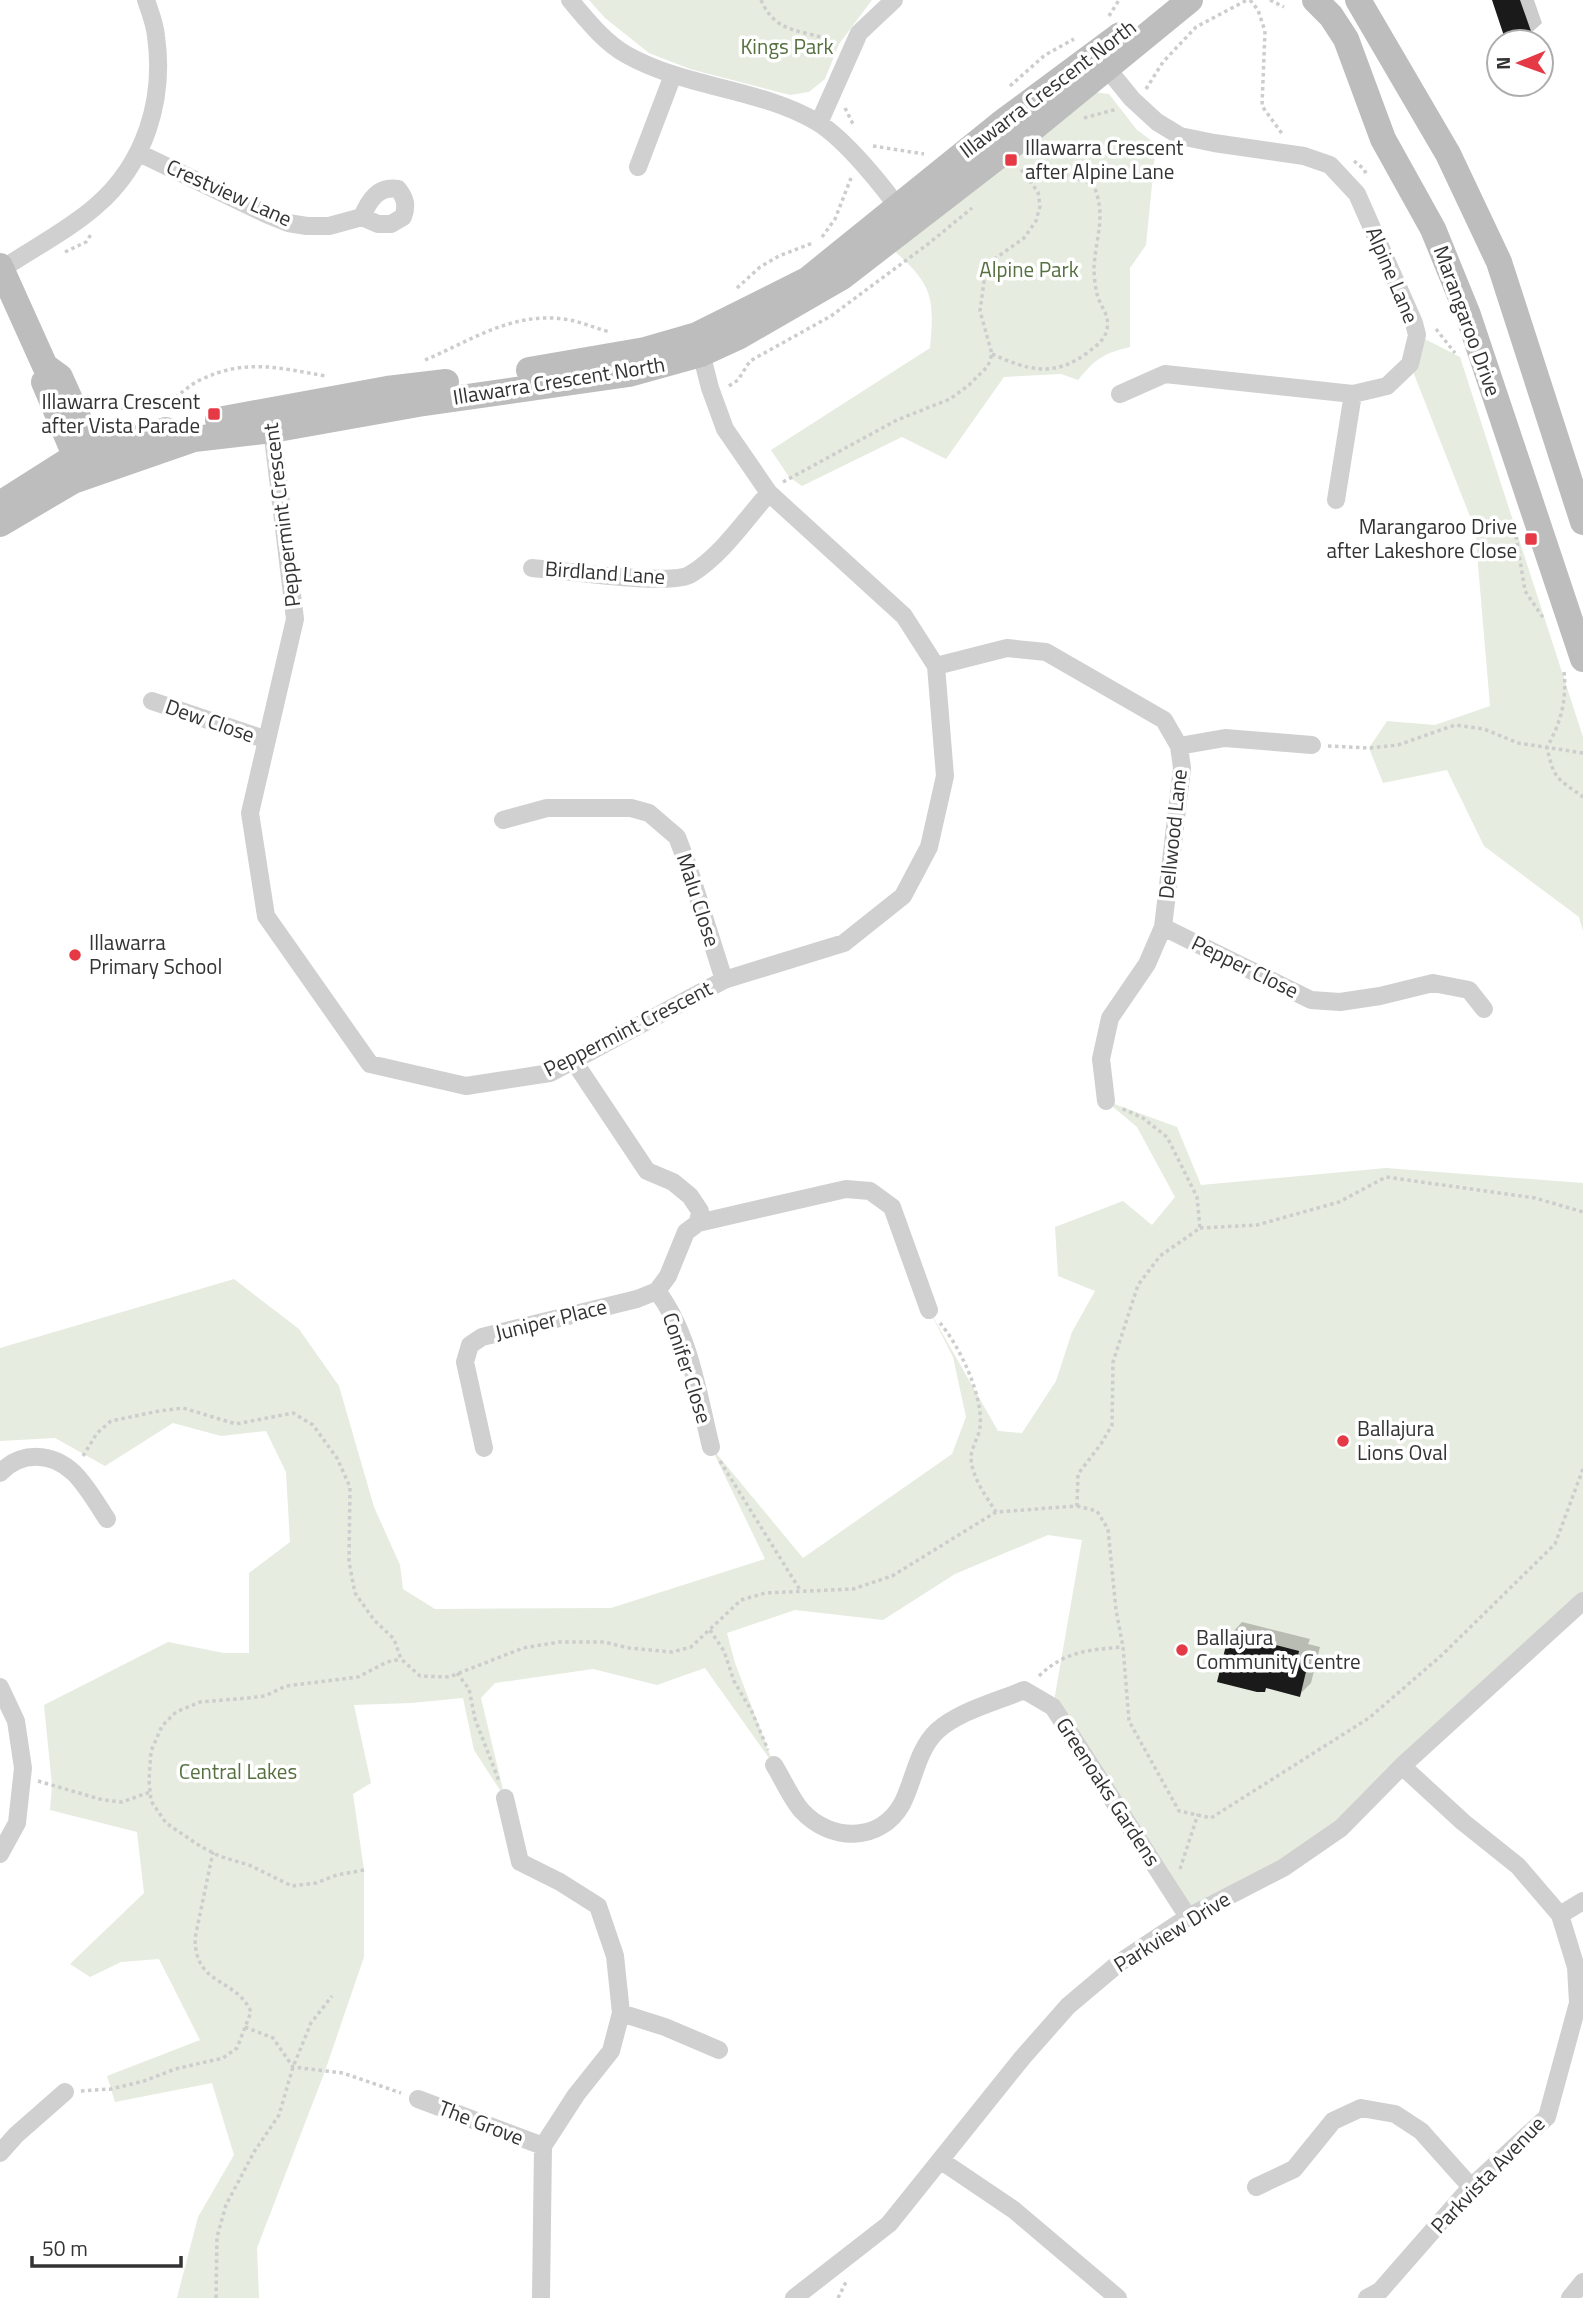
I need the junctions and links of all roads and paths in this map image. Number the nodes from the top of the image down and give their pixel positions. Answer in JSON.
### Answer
{"nodes":[{"id":1,"x":146,"y":0,"type":"edge"},
{"id":2,"x":570,"y":0,"type":"edge"},
{"id":3,"x":761,"y":0,"type":"edge"},
{"id":4,"x":894,"y":0,"type":"edge"},
{"id":5,"x":1163,"y":0,"type":"edge"},
{"id":6,"x":1190,"y":0,"type":"edge"},
{"id":7,"x":1250,"y":0,"type":"edge"},
{"id":8,"x":1270,"y":0,"type":"edge"},
{"id":9,"x":1315,"y":0,"type":"edge"},
{"id":10,"x":1358,"y":0,"type":"edge"},
{"id":11,"x":1284,"y":6,"type":"dead end"},
{"id":12,"x":850,"y":52,"type":"junction"},
{"id":13,"x":1102,"y":61,"type":"junction"},
{"id":14,"x":673,"y":75,"type":"junction"},
{"id":15,"x":845,"y":107,"type":"dead end"},
{"id":16,"x":818,"y":123,"type":"junction"},
{"id":17,"x":1284,"y":137,"type":"dead end"},
{"id":18,"x":1009,"y":148,"type":"junction"},
{"id":19,"x":862,"y":152,"type":"junction"},
{"id":20,"x":139,"y":153,"type":"junction"},
{"id":21,"x":932,"y":153,"type":"dead end"},
{"id":22,"x":1346,"y":155,"type":"dead end"},
{"id":23,"x":638,"y":167,"type":"dead end"},
{"id":24,"x":1027,"y":178,"type":"junction"},
{"id":25,"x":1370,"y":182,"type":"dead end"},
{"id":26,"x":903,"y":216,"type":"junction"},
{"id":27,"x":362,"y":217,"type":"dead end"},
{"id":28,"x":1,"y":267,"type":"edge"},
{"id":29,"x":730,"y":295,"type":"dead end"},
{"id":30,"x":1429,"y":320,"type":"dead end"},
{"id":31,"x":613,"y":333,"type":"dead end"},
{"id":32,"x":699,"y":344,"type":"junction"},
{"id":33,"x":992,"y":354,"type":"junction"},
{"id":34,"x":1461,"y":360,"type":"dead end"},
{"id":35,"x":419,"y":363,"type":"dead end"},
{"id":36,"x":45,"y":366,"type":"junction"},
{"id":37,"x":331,"y":376,"type":"dead end"},
{"id":38,"x":1120,"y":394,"type":"dead end"},
{"id":39,"x":1353,"y":394,"type":"junction"},
{"id":40,"x":77,"y":416,"type":"junction"},
{"id":41,"x":271,"y":421,"type":"junction"},
{"id":42,"x":88,"y":464,"type":"junction"},
{"id":43,"x":769,"y":493,"type":"junction"},
{"id":44,"x":1336,"y":500,"type":"dead end"},
{"id":45,"x":0,"y":504,"type":"edge"},
{"id":46,"x":1583,"y":522,"type":"edge"},
{"id":47,"x":0,"y":524,"type":"edge"},
{"id":48,"x":1516,"y":533,"type":"dead end"},
{"id":49,"x":532,"y":568,"type":"dead end"},
{"id":50,"x":1545,"y":621,"type":"dead end"},
{"id":51,"x":1572,"y":662,"type":"edge"},
{"id":52,"x":936,"y":666,"type":"junction"},
{"id":53,"x":152,"y":701,"type":"dead end"},
{"id":54,"x":267,"y":740,"type":"junction"},
{"id":55,"x":1312,"y":745,"type":"joint"},
{"id":56,"x":1179,"y":747,"type":"junction"},
{"id":57,"x":1547,"y":747,"type":"junction"},
{"id":58,"x":1583,"y":753,"type":"edge"},
{"id":59,"x":1583,"y":797,"type":"edge"},
{"id":60,"x":503,"y":820,"type":"dead end"},
{"id":61,"x":1163,"y":928,"type":"junction"},
{"id":62,"x":724,"y":980,"type":"junction"},
{"id":63,"x":1484,"y":1009,"type":"dead end"},
{"id":64,"x":573,"y":1060,"type":"junction"},
{"id":65,"x":1106,"y":1101,"type":"joint"},
{"id":66,"x":1583,"y":1212,"type":"edge"},
{"id":67,"x":698,"y":1223,"type":"junction"},
{"id":68,"x":1200,"y":1228,"type":"junction"},
{"id":69,"x":657,"y":1291,"type":"junction"},
{"id":70,"x":929,"y":1310,"type":"joint"},
{"id":71,"x":711,"y":1447,"type":"joint"},
{"id":72,"x":484,"y":1448,"type":"dead end"},
{"id":73,"x":1583,"y":1469,"type":"edge"},
{"id":74,"x":74,"y":1472,"type":"junction"},
{"id":75,"x":0,"y":1473,"type":"edge"},
{"id":76,"x":1077,"y":1506,"type":"junction"},
{"id":77,"x":996,"y":1512,"type":"junction"},
{"id":78,"x":107,"y":1519,"type":"dead end"},
{"id":79,"x":800,"y":1590,"type":"junction"},
{"id":80,"x":1583,"y":1601,"type":"edge"},
{"id":81,"x":710,"y":1630,"type":"junction"},
{"id":82,"x":1123,"y":1647,"type":"junction"},
{"id":83,"x":401,"y":1659,"type":"junction"},
{"id":84,"x":457,"y":1673,"type":"junction"},
{"id":85,"x":0,"y":1687,"type":"edge"},
{"id":86,"x":1024,"y":1690,"type":"junction"},
{"id":87,"x":774,"y":1765,"type":"joint"},
{"id":88,"x":1402,"y":1766,"type":"junction"},
{"id":89,"x":23,"y":1777,"type":"junction"},
{"id":90,"x":150,"y":1792,"type":"junction"},
{"id":91,"x":505,"y":1798,"type":"joint"},
{"id":92,"x":1198,"y":1814,"type":"junction"},
{"id":93,"x":213,"y":1852,"type":"junction"},
{"id":94,"x":0,"y":1854,"type":"edge"},
{"id":95,"x":364,"y":1870,"type":"dead end"},
{"id":96,"x":1173,"y":1891,"type":"junction"},
{"id":97,"x":1583,"y":1901,"type":"edge"},
{"id":98,"x":1560,"y":1915,"type":"junction"},
{"id":99,"x":1188,"y":1917,"type":"junction"},
{"id":100,"x":332,"y":1996,"type":"dead end"},
{"id":101,"x":621,"y":2013,"type":"junction"},
{"id":102,"x":245,"y":2027,"type":"junction"},
{"id":103,"x":719,"y":2050,"type":"dead end"},
{"id":104,"x":293,"y":2067,"type":"junction"},
{"id":105,"x":65,"y":2092,"type":"joint"},
{"id":106,"x":418,"y":2099,"type":"joint"},
{"id":107,"x":544,"y":2146,"type":"junction"},
{"id":108,"x":0,"y":2153,"type":"edge"},
{"id":109,"x":940,"y":2160,"type":"junction"},
{"id":110,"x":1256,"y":2187,"type":"dead end"},
{"id":111,"x":1471,"y":2187,"type":"junction"},
{"id":112,"x":1583,"y":2282,"type":"edge"},
{"id":113,"x":1379,"y":2296,"type":"edge"},
{"id":114,"x":216,"y":2298,"type":"edge"},
{"id":115,"x":541,"y":2298,"type":"edge"},
{"id":116,"x":794,"y":2298,"type":"edge"},
{"id":117,"x":1118,"y":2298,"type":"edge"},
{"id":118,"x":1570,"y":2298,"type":"edge"}],
"edges":[{"from":1,"to":20,"type":"street"},
{"from":2,"to":14,"type":"street"},
{"from":3,"to":12,"type":"path"},
{"from":4,"to":12,"type":"street"},
{"from":5,"to":13,"type":"main road","name":"Illawarra Crescent North"},
{"from":6,"to":13,"type":"main road","name":"Illawarra Crescent North"},
{"from":7,"to":17,"type":"path"},
{"from":8,"to":11,"type":"path"},
{"from":9,"to":51,"type":"main road","name":"Marangaroo Drive"},
{"from":10,"to":46,"type":"main road"},
{"from":12,"to":16,"type":"street"},
{"from":13,"to":18,"type":"main road","name":"Illawarra Crescent North"},
{"from":13,"to":26,"type":"main road","name":"Illawarra Crescent North"},
{"from":13,"to":39,"type":"street","name":"Alpine Lane"},
{"from":14,"to":16,"type":"street"},
{"from":14,"to":23,"type":"street"},
{"from":15,"to":19,"type":"path"},
{"from":16,"to":19,"type":"street"},
{"from":18,"to":24,"type":"path"},
{"from":18,"to":26,"type":"main road","name":"Illawarra Crescent North"},
{"from":19,"to":21,"type":"path"},
{"from":19,"to":26,"type":"street"},
{"from":19,"to":29,"type":"path"},
{"from":20,"to":27,"type":"street","name":"Crestview Lane"},
{"from":20,"to":28,"type":"street"},
{"from":22,"to":25,"type":"path"},
{"from":24,"to":33,"type":"path"},
{"from":24,"to":33,"type":"path"},
{"from":26,"to":32,"type":"main road","name":"Illawarra Crescent North"},
{"from":28,"to":36,"type":"main road"},
{"from":30,"to":34,"type":"path"},
{"from":31,"to":35,"type":"path"},
{"from":32,"to":41,"type":"main road","name":"Illawarra Crescent North"},
{"from":32,"to":43,"type":"street","name":"Peppermint Crescent"},
{"from":33,"to":43,"type":"path"},
{"from":36,"to":40,"type":"main road"},
{"from":36,"to":42,"type":"main road"},
{"from":37,"to":40,"type":"path"},
{"from":38,"to":39,"type":"street","name":"Alpine Lane"},
{"from":39,"to":44,"type":"street"},
{"from":40,"to":42,"type":"main road"},
{"from":41,"to":42,"type":"main road","name":"Illawarra Crescent North"},
{"from":41,"to":54,"type":"street","name":"Peppermint Crescent"},
{"from":42,"to":45,"type":"main road","name":"Illawarra Crescent North"},
{"from":42,"to":47,"type":"main road","name":"Illawarra Crescent North"},
{"from":43,"to":49,"type":"street","name":"Birdland Lane"},
{"from":43,"to":52,"type":"street","name":"Peppermint Crescent"},
{"from":48,"to":50,"type":"path"},
{"from":51,"to":57,"type":"path"},
{"from":52,"to":56,"type":"street","name":"Dellwood Lane"},
{"from":52,"to":62,"type":"street","name":"Peppermint Crescent"},
{"from":53,"to":54,"type":"street","name":"Dew Close"},
{"from":54,"to":64,"type":"street","name":"Peppermint Crescent"},
{"from":55,"to":56,"type":"street"},
{"from":55,"to":57,"type":"path"},
{"from":56,"to":61,"type":"street","name":"Dellwood Lane"},
{"from":57,"to":58,"type":"path"},
{"from":57,"to":59,"type":"path"},
{"from":60,"to":62,"type":"street","name":"Malu Close"},
{"from":61,"to":63,"type":"street","name":"Pepper Close"},
{"from":61,"to":65,"type":"street","name":"Dellwood Lane"},
{"from":62,"to":64,"type":"street","name":"Peppermint Crescent"},
{"from":64,"to":67,"type":"street"},
{"from":65,"to":68,"type":"path"},
{"from":66,"to":68,"type":"path"},
{"from":67,"to":69,"type":"street"},
{"from":67,"to":70,"type":"street"},
{"from":68,"to":76,"type":"path"},
{"from":69,"to":71,"type":"street","name":"Conifer Close"},
{"from":69,"to":72,"type":"street","name":"Juniper Place"},
{"from":70,"to":77,"type":"path"},
{"from":71,"to":79,"type":"path"},
{"from":73,"to":92,"type":"path"},
{"from":74,"to":75,"type":"street"},
{"from":74,"to":78,"type":"street"},
{"from":74,"to":83,"type":"path"},
{"from":76,"to":77,"type":"path"},
{"from":76,"to":82,"type":"path"},
{"from":77,"to":79,"type":"path"},
{"from":79,"to":81,"type":"path"},
{"from":80,"to":88,"type":"street","name":"Parkview Drive"},
{"from":81,"to":84,"type":"path"},
{"from":81,"to":87,"type":"path"},
{"from":82,"to":86,"type":"path"},
{"from":82,"to":92,"type":"path"},
{"from":83,"to":84,"type":"path"},
{"from":83,"to":90,"type":"path"},
{"from":84,"to":91,"type":"path"},
{"from":85,"to":89,"type":"street"},
{"from":86,"to":87,"type":"street"},
{"from":86,"to":96,"type":"street","name":"Greenoaks Gardens"},
{"from":88,"to":98,"type":"street","name":"Parkvista Avenue"},
{"from":88,"to":99,"type":"street","name":"Parkview Drive"},
{"from":89,"to":90,"type":"path"},
{"from":89,"to":94,"type":"street"},
{"from":90,"to":93,"type":"path"},
{"from":91,"to":101,"type":"street"},
{"from":92,"to":96,"type":"path"},
{"from":93,"to":95,"type":"path"},
{"from":93,"to":102,"type":"path"},
{"from":96,"to":99,"type":"street","name":"Greenoaks Gardens"},
{"from":97,"to":98,"type":"street"},
{"from":98,"to":111,"type":"street","name":"Parkvista Avenue"},
{"from":99,"to":109,"type":"street","name":"Parkview Drive"},
{"from":100,"to":104,"type":"path"},
{"from":101,"to":103,"type":"street"},
{"from":101,"to":107,"type":"street"},
{"from":102,"to":104,"type":"path"},
{"from":102,"to":105,"type":"path"},
{"from":104,"to":106,"type":"path"},
{"from":104,"to":114,"type":"path"},
{"from":105,"to":108,"type":"street"},
{"from":106,"to":107,"type":"street","name":"The Grove"},
{"from":107,"to":115,"type":"street"},
{"from":109,"to":116,"type":"street","name":"Parkview Drive"},
{"from":109,"to":117,"type":"street"},
{"from":110,"to":111,"type":"street"},
{"from":111,"to":113,"type":"street","name":"Parkvista Avenue"},
{"from":112,"to":118,"type":"street"}]}
